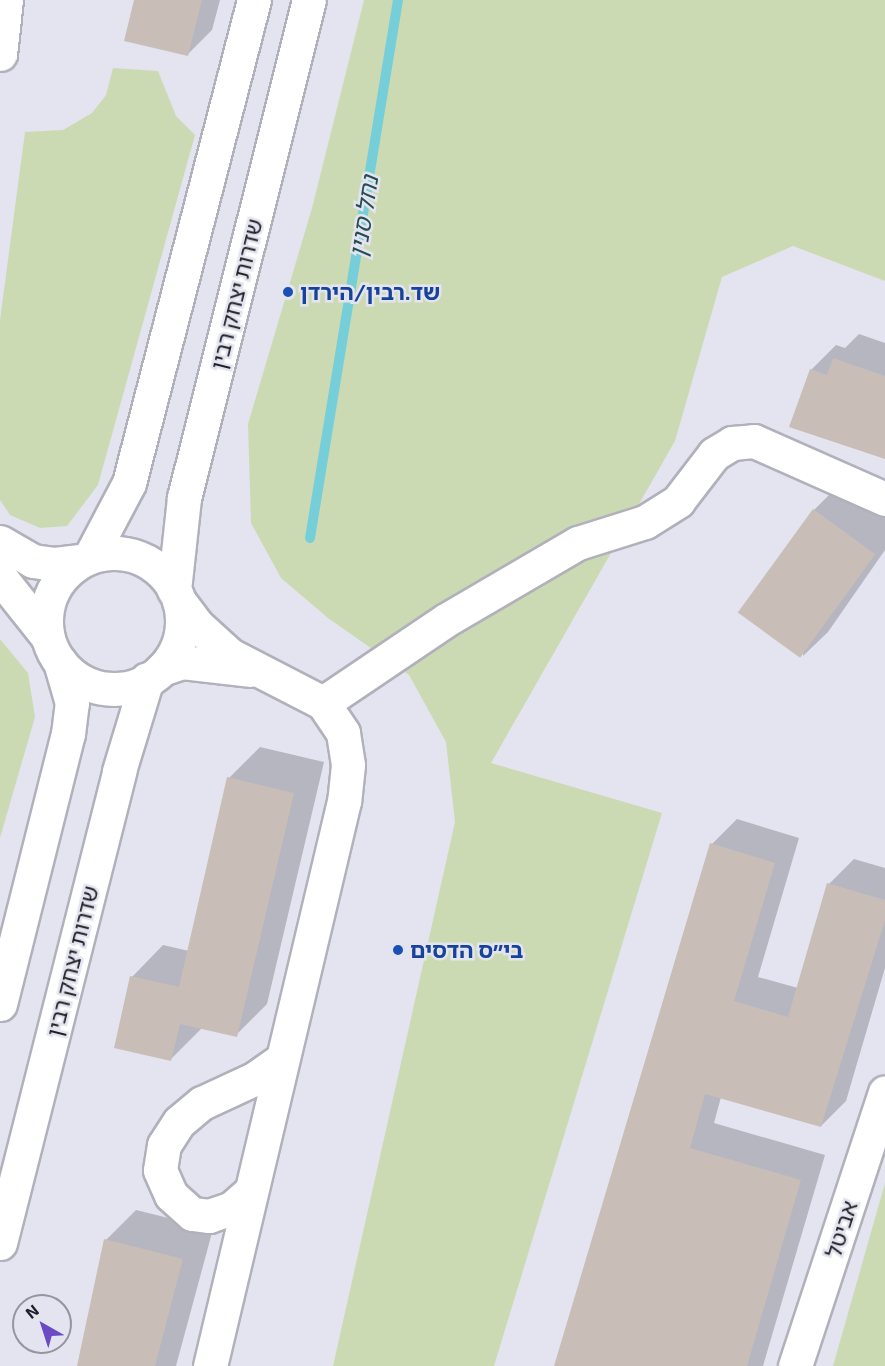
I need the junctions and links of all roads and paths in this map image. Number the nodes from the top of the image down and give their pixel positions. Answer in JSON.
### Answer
{"nodes":[{"id":1,"x":6,"y":0,"type":"edge"},
{"id":2,"x":254,"y":0,"type":"edge"},
{"id":3,"x":309,"y":0,"type":"edge"},
{"id":4,"x":0,"y":54,"type":"edge"},
{"id":5,"x":885,"y":499,"type":"edge"},
{"id":6,"x":0,"y":542,"type":"edge"},
{"id":7,"x":85,"y":559,"type":"junction"},
{"id":8,"x":0,"y":577,"type":"edge"},
{"id":9,"x":176,"y":595,"type":"junction"},
{"id":10,"x":54,"y":649,"type":"junction"},
{"id":11,"x":261,"y":671,"type":"junction"},
{"id":12,"x":155,"y":674,"type":"junction"},
{"id":13,"x":323,"y":703,"type":"junction"},
{"id":14,"x":0,"y":1004,"type":"edge"},
{"id":15,"x":281,"y":1060,"type":"junction"},
{"id":16,"x":885,"y":1092,"type":"edge"},
{"id":17,"x":249,"y":1193,"type":"junction"},
{"id":18,"x":0,"y":1243,"type":"edge"},
{"id":19,"x":210,"y":1366,"type":"edge"},
{"id":20,"x":795,"y":1366,"type":"edge"}],
"edges":[{"from":1,"to":4,"type":"main road"},
{"from":2,"to":7,"type":"main road"},
{"from":3,"to":9,"type":"main road","name":"שדרות יצחק רבין"},
{"from":5,"to":13,"type":"main road"},
{"from":6,"to":7,"type":"main road"},
{"from":7,"to":9,"type":"main road"},
{"from":7,"to":10,"type":"main road"},
{"from":8,"to":10,"type":"main road"},
{"from":9,"to":11,"type":"main road"},
{"from":9,"to":12,"type":"main road"},
{"from":10,"to":12,"type":"main road"},
{"from":10,"to":14,"type":"main road"},
{"from":11,"to":12,"type":"main road"},
{"from":11,"to":13,"type":"main road"},
{"from":12,"to":18,"type":"main road","name":"שדרות יצחק רבין"},
{"from":13,"to":15,"type":"main road"},
{"from":15,"to":17,"type":"main road"},
{"from":15,"to":17,"type":"main road"},
{"from":16,"to":20,"type":"main road","name":"אביטל"},
{"from":17,"to":19,"type":"main road"}]}
